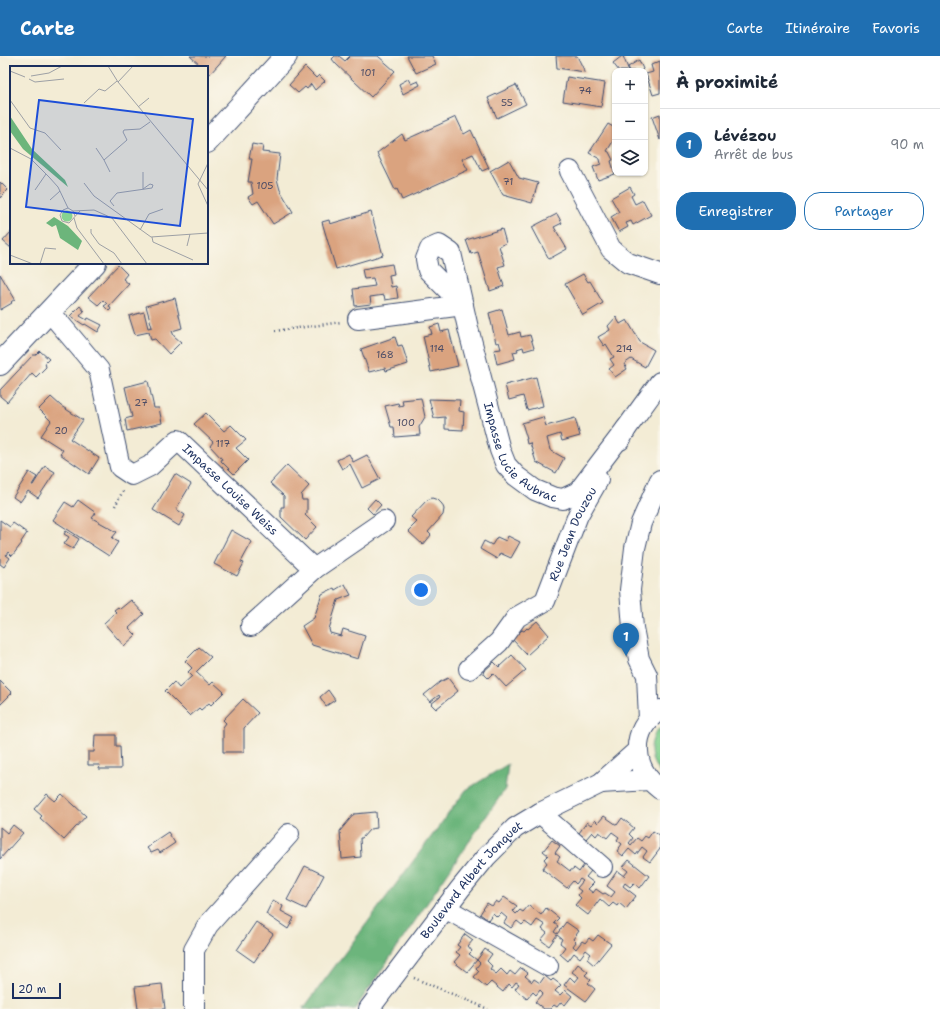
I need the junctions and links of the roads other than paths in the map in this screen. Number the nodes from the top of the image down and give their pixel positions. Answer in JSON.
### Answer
{"nodes":[{"id":1,"x":286,"y":56,"type":"edge"},
{"id":2,"x":208,"y":141,"type":"edge"},
{"id":3,"x":570,"y":171,"type":"dead end"},
{"id":4,"x":94,"y":264,"type":"edge"},
{"id":5,"x":660,"y":274,"type":"edge"},
{"id":6,"x":50,"y":312,"type":"junction"},
{"id":7,"x":358,"y":319,"type":"road end"},
{"id":8,"x":0,"y":364,"type":"edge"},
{"id":9,"x":660,"y":382,"type":"edge"},
{"id":10,"x":626,"y":429,"type":"junction"},
{"id":11,"x":660,"y":480,"type":"edge"},
{"id":12,"x":384,"y":521,"type":"dead end"},
{"id":13,"x":314,"y":569,"type":"junction"},
{"id":14,"x":251,"y":626,"type":"dead end"},
{"id":15,"x":469,"y":669,"type":"dead end"},
{"id":16,"x":653,"y":681,"type":"edge"},
{"id":17,"x":655,"y":715,"type":"edge"},
{"id":18,"x":637,"y":751,"type":"junction"},
{"id":19,"x":601,"y":783,"type":"junction"},
{"id":20,"x":654,"y":785,"type":"edge"},
{"id":21,"x":540,"y":813,"type":"junction"},
{"id":22,"x":289,"y":834,"type":"dead end"},
{"id":23,"x":602,"y":867,"type":"dead end"},
{"id":24,"x":445,"y":908,"type":"junction"},
{"id":25,"x":548,"y":966,"type":"dead end"},
{"id":26,"x":194,"y":1009,"type":"edge"},
{"id":27,"x":369,"y":1009,"type":"edge"}],
"edges":[{"from":1,"to":2,"type":"main road"},
{"from":3,"to":5,"type":"street"},
{"from":4,"to":6,"type":"main road"},
{"from":6,"to":8,"type":"main road"},
{"from":6,"to":13,"type":"street","name":"Impasse Louise Weiss"},
{"from":7,"to":10,"type":"street","name":"Impasse Lucie Aubrac"},
{"from":9,"to":10,"type":"street","name":"Rue Jean Douzou"},
{"from":10,"to":15,"type":"street","name":"Rue Jean Douzou"},
{"from":11,"to":16,"type":"street"},
{"from":12,"to":13,"type":"street"},
{"from":13,"to":14,"type":"street"},
{"from":16,"to":17,"type":"street"},
{"from":17,"to":18,"type":"street"},
{"from":18,"to":19,"type":"street","name":"Boulevard Albert Jonquet"},
{"from":18,"to":20,"type":"street"},
{"from":19,"to":20,"type":"street","name":"Boulevard Albert Jonquet"},
{"from":19,"to":21,"type":"street","name":"Boulevard Albert Jonquet"},
{"from":21,"to":23,"type":"street"},
{"from":21,"to":24,"type":"street","name":"Boulevard Albert Jonquet"},
{"from":22,"to":26,"type":"street"},
{"from":24,"to":25,"type":"street"},
{"from":24,"to":27,"type":"street","name":"Boulevard Albert Jonquet"}]}
